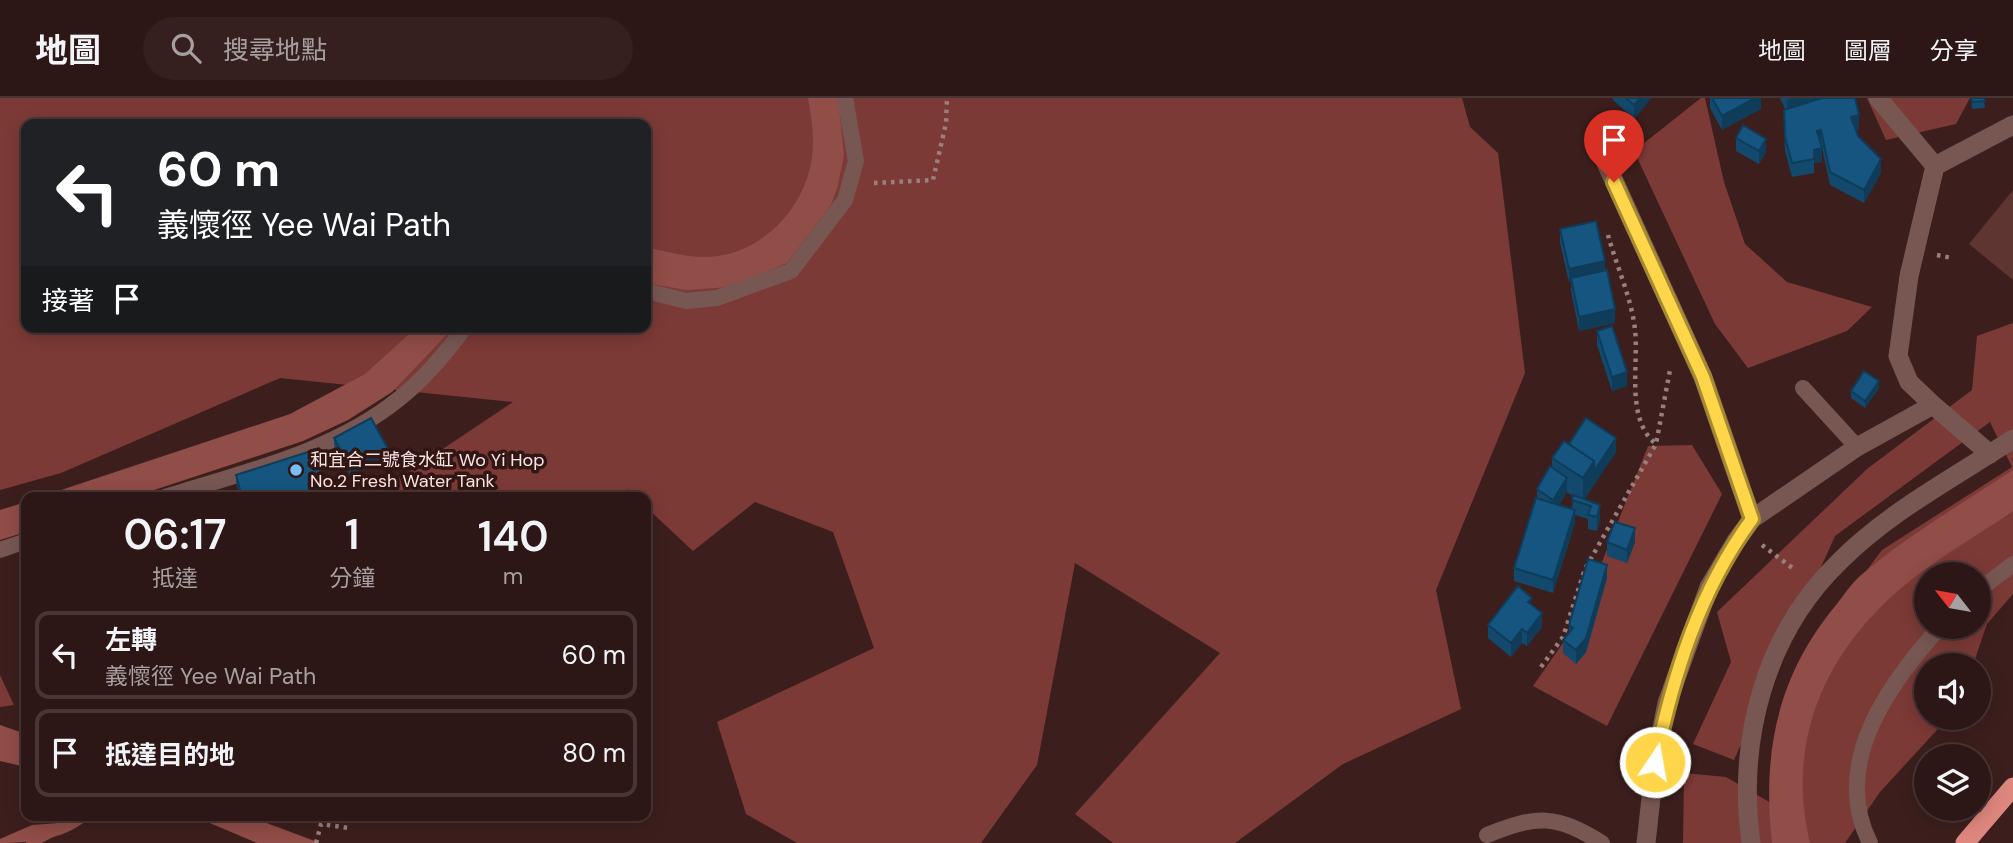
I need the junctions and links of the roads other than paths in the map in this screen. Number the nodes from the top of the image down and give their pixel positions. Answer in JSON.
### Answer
{"nodes":[{"id":1,"x":845,"y":98,"type":"edge"},
{"id":2,"x":1878,"y":98,"type":"edge"},
{"id":3,"x":2013,"y":125,"type":"edge"},
{"id":4,"x":1606,"y":163,"type":"dead end"},
{"id":5,"x":1935,"y":166,"type":"junction"},
{"id":6,"x":651,"y":292,"type":"edge"},
{"id":7,"x":460,"y":333,"type":"edge"},
{"id":8,"x":1803,"y":388,"type":"dead end"},
{"id":9,"x":1933,"y":405,"type":"junction"},
{"id":10,"x":2013,"y":439,"type":"edge"},
{"id":11,"x":1857,"y":447,"type":"junction"},
{"id":12,"x":1990,"y":454,"type":"junction"},
{"id":13,"x":180,"y":492,"type":"edge"},
{"id":14,"x":1752,"y":519,"type":"junction"},
{"id":15,"x":21,"y":543,"type":"edge"},
{"id":16,"x":0,"y":550,"type":"edge"},
{"id":17,"x":2013,"y":564,"type":"edge"},
{"id":18,"x":1992,"y":580,"type":"edge"},
{"id":19,"x":1930,"y":639,"type":"edge"},
{"id":20,"x":2013,"y":786,"type":"edge"},
{"id":21,"x":1487,"y":835,"type":"dead end"},
{"id":22,"x":1602,"y":843,"type":"edge"},
{"id":23,"x":1646,"y":843,"type":"edge"},
{"id":24,"x":1751,"y":843,"type":"edge"},
{"id":25,"x":1870,"y":843,"type":"edge"},
{"id":26,"x":1965,"y":843,"type":"edge"}],
"edges":[{"from":1,"to":6,"type":"lane"},
{"from":2,"to":5,"type":"street"},
{"from":3,"to":5,"type":"street"},
{"from":4,"to":14,"type":"street"},
{"from":5,"to":9,"type":"street"},
{"from":7,"to":13,"type":"lane"},
{"from":8,"to":11,"type":"lane"},
{"from":9,"to":11,"type":"street"},
{"from":9,"to":12,"type":"street"},
{"from":10,"to":12,"type":"street"},
{"from":11,"to":14,"type":"street"},
{"from":12,"to":24,"type":"street"},
{"from":14,"to":23,"type":"street"},
{"from":15,"to":16,"type":"lane"},
{"from":17,"to":18,"type":"lane"},
{"from":19,"to":25,"type":"lane"},
{"from":20,"to":26,"type":"highway"},
{"from":21,"to":22,"type":"lane"}]}
